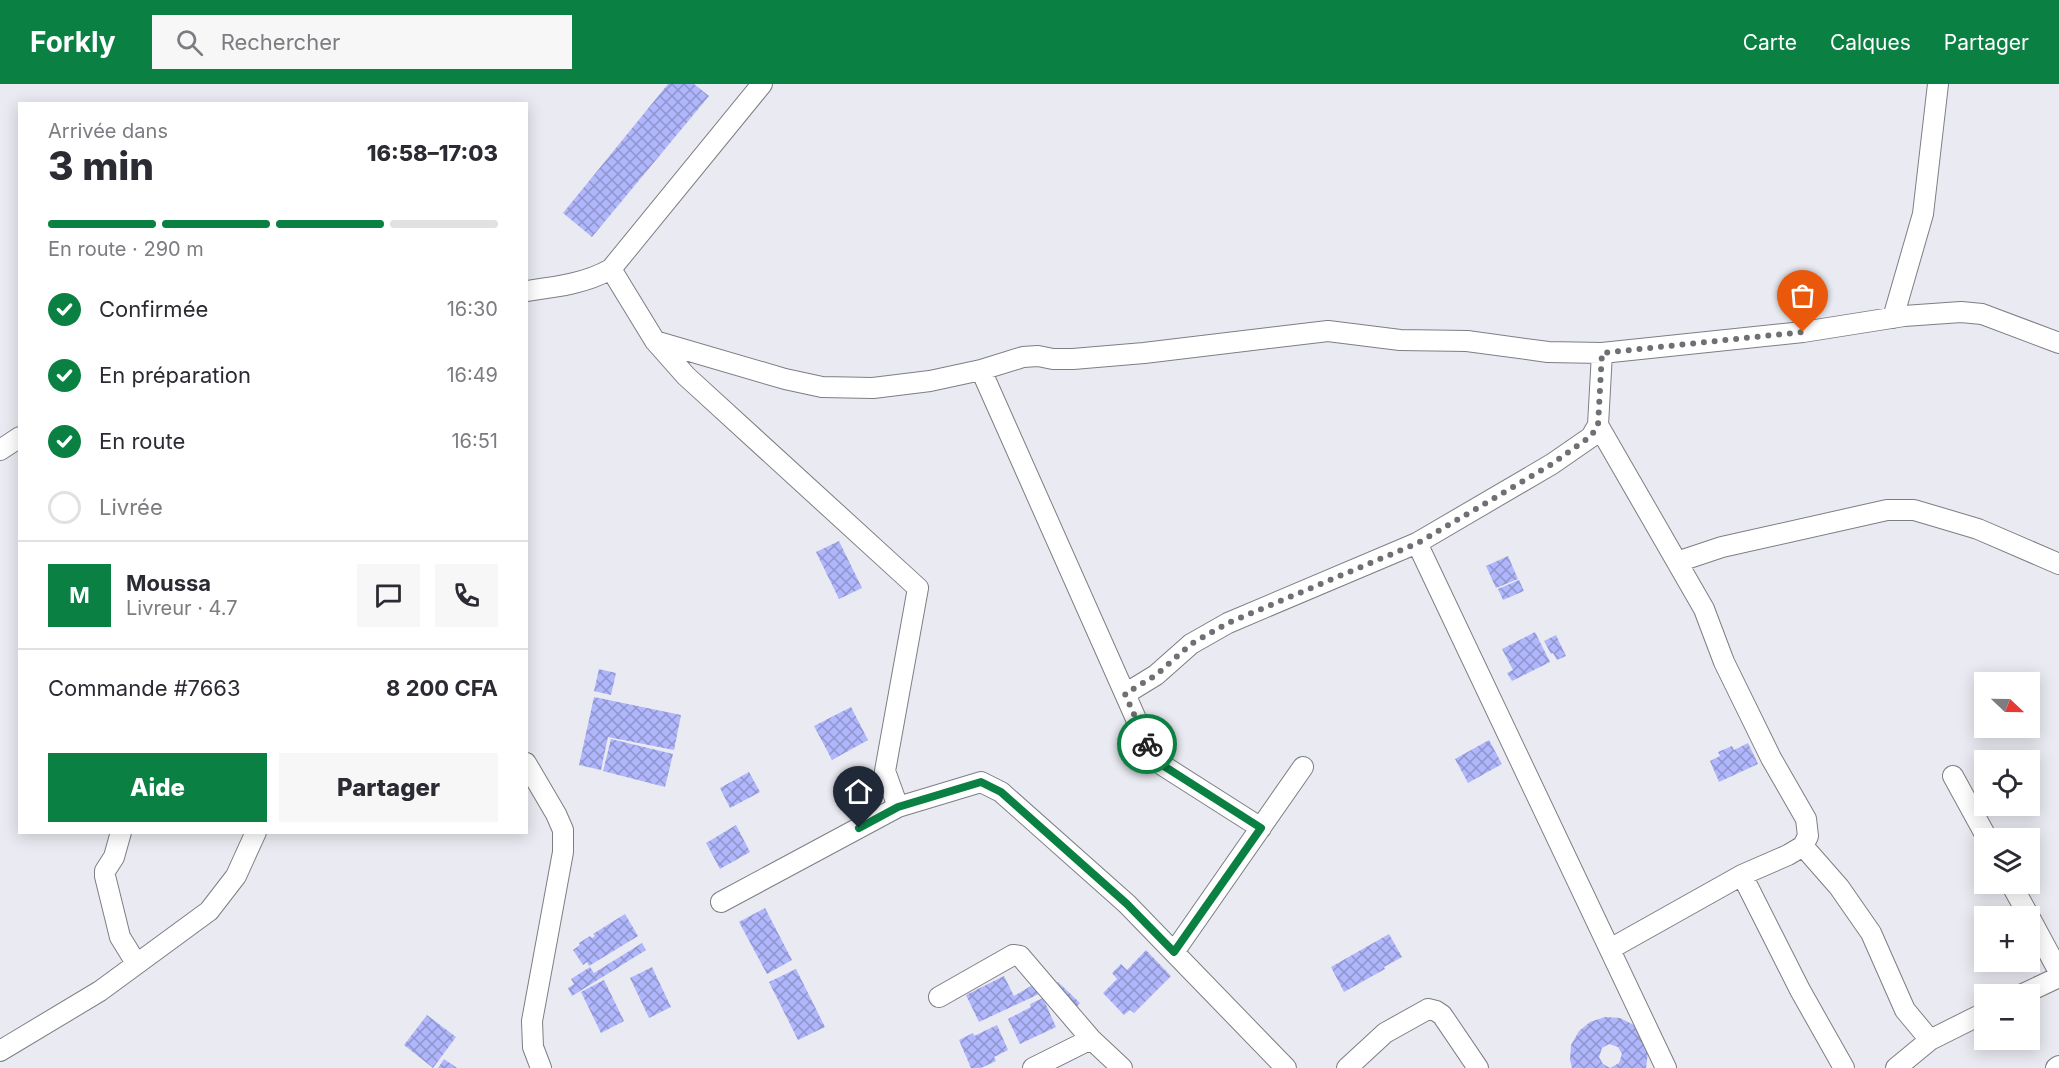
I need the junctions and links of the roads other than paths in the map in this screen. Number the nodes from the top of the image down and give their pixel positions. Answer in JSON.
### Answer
{"nodes":[{"id":1,"x":762,"y":84,"type":"edge"},
{"id":2,"x":1938,"y":84,"type":"edge"},
{"id":3,"x":611,"y":269,"type":"junction"},
{"id":4,"x":528,"y":291,"type":"edge"},
{"id":5,"x":1893,"y":318,"type":"junction"},
{"id":6,"x":655,"y":341,"type":"junction"},
{"id":7,"x":2059,"y":343,"type":"edge"},
{"id":8,"x":1602,"y":353,"type":"junction"},
{"id":9,"x":981,"y":370,"type":"junction"},
{"id":10,"x":1598,"y":425,"type":"junction"},
{"id":11,"x":18,"y":438,"type":"edge"},
{"id":12,"x":0,"y":450,"type":"edge"},
{"id":13,"x":1418,"y":543,"type":"junction"},
{"id":14,"x":1677,"y":562,"type":"junction"},
{"id":15,"x":2059,"y":564,"type":"edge"},
{"id":16,"x":1125,"y":694,"type":"junction"},
{"id":17,"x":528,"y":766,"type":"edge"},
{"id":18,"x":1303,"y":767,"type":"dead end"},
{"id":19,"x":1953,"y":776,"type":"dead end"},
{"id":20,"x":898,"y":807,"type":"junction"},
{"id":21,"x":1261,"y":828,"type":"junction"},
{"id":22,"x":1982,"y":828,"type":"edge"},
{"id":23,"x":120,"y":834,"type":"edge"},
{"id":24,"x":255,"y":834,"type":"edge"},
{"id":25,"x":1803,"y":846,"type":"junction"},
{"id":26,"x":1742,"y":875,"type":"junction"},
{"id":27,"x":721,"y":902,"type":"dead end"},
{"id":28,"x":2040,"y":938,"type":"edge"},
{"id":29,"x":1610,"y":949,"type":"junction"},
{"id":30,"x":1174,"y":952,"type":"junction"},
{"id":31,"x":136,"y":963,"type":"junction"},
{"id":32,"x":2059,"y":974,"type":"edge"},
{"id":33,"x":2040,"y":985,"type":"edge"},
{"id":34,"x":939,"y":997,"type":"dead end"},
{"id":35,"x":1974,"y":1018,"type":"edge"},
{"id":36,"x":1091,"y":1039,"type":"junction"},
{"id":37,"x":1930,"y":1040,"type":"junction"},
{"id":38,"x":0,"y":1051,"type":"edge"},
{"id":39,"x":541,"y":1068,"type":"edge"},
{"id":40,"x":1033,"y":1068,"type":"edge"},
{"id":41,"x":1122,"y":1068,"type":"edge"},
{"id":42,"x":1286,"y":1068,"type":"edge"},
{"id":43,"x":1347,"y":1068,"type":"edge"},
{"id":44,"x":1478,"y":1068,"type":"edge"},
{"id":45,"x":1666,"y":1068,"type":"edge"},
{"id":46,"x":1844,"y":1068,"type":"edge"},
{"id":47,"x":1896,"y":1068,"type":"edge"}],
"edges":[{"from":1,"to":3,"type":"street"},
{"from":2,"to":5,"type":"street"},
{"from":3,"to":4,"type":"street"},
{"from":3,"to":6,"type":"street"},
{"from":5,"to":7,"type":"street"},
{"from":5,"to":8,"type":"street"},
{"from":6,"to":9,"type":"street"},
{"from":6,"to":20,"type":"street"},
{"from":8,"to":9,"type":"street"},
{"from":8,"to":10,"type":"street"},
{"from":9,"to":16,"type":"street"},
{"from":10,"to":13,"type":"street"},
{"from":10,"to":14,"type":"street"},
{"from":11,"to":12,"type":"street"},
{"from":13,"to":16,"type":"street"},
{"from":13,"to":29,"type":"street"},
{"from":14,"to":15,"type":"street"},
{"from":14,"to":25,"type":"street"},
{"from":16,"to":21,"type":"street"},
{"from":17,"to":39,"type":"street"},
{"from":18,"to":21,"type":"street"},
{"from":19,"to":22,"type":"street"},
{"from":20,"to":27,"type":"street"},
{"from":20,"to":30,"type":"street"},
{"from":21,"to":30,"type":"street"},
{"from":23,"to":31,"type":"street"},
{"from":24,"to":31,"type":"street"},
{"from":25,"to":26,"type":"street"},
{"from":25,"to":37,"type":"street"},
{"from":26,"to":29,"type":"street"},
{"from":26,"to":46,"type":"street"},
{"from":28,"to":32,"type":"street"},
{"from":29,"to":45,"type":"street"},
{"from":30,"to":42,"type":"street"},
{"from":31,"to":38,"type":"street"},
{"from":32,"to":33,"type":"street"},
{"from":34,"to":36,"type":"street"},
{"from":35,"to":37,"type":"street"},
{"from":36,"to":40,"type":"street"},
{"from":36,"to":41,"type":"street"},
{"from":37,"to":47,"type":"street"},
{"from":43,"to":44,"type":"street"}]}
